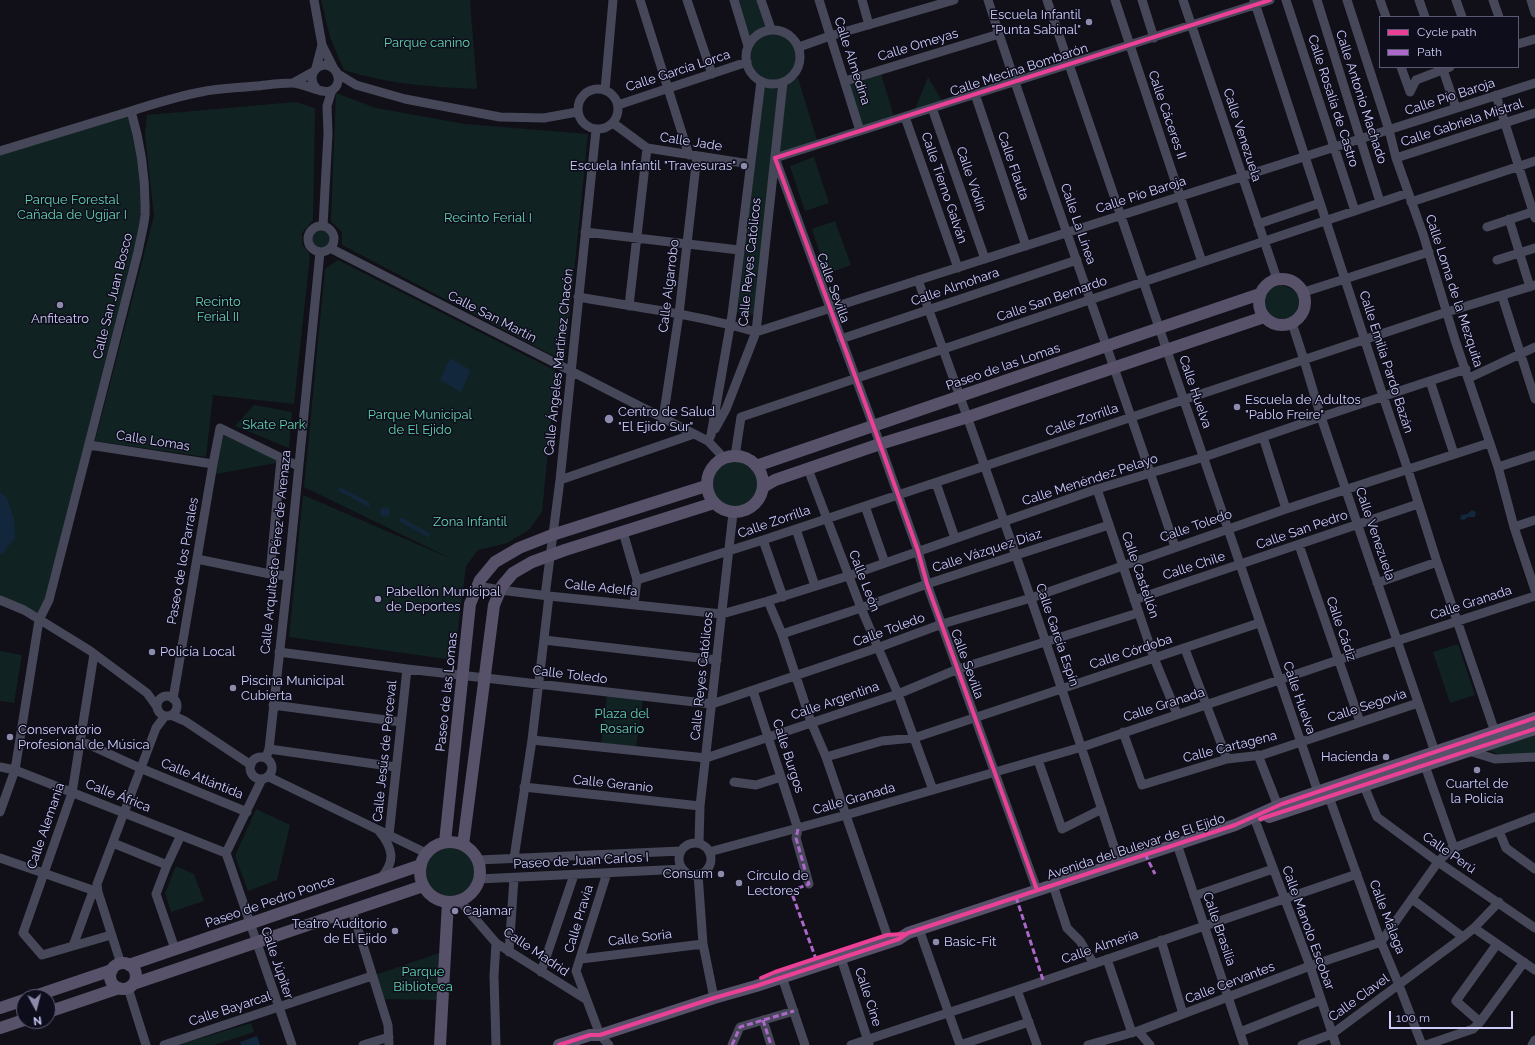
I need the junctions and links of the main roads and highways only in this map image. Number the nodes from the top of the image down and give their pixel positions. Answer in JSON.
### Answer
{"nodes":[{"id":1,"x":1260,"y":294,"type":"junction"},
{"id":2,"x":1264,"y":317,"type":"junction"},
{"id":3,"x":756,"y":466,"type":"junction"},
{"id":4,"x":706,"y":486,"type":"junction"},
{"id":5,"x":763,"y":487,"type":"junction"},
{"id":6,"x":714,"y":503,"type":"junction"},
{"id":7,"x":1535,"y":718,"type":"edge"},
{"id":8,"x":1535,"y":729,"type":"edge"},
{"id":9,"x":1423,"y":761,"type":"junction"},
{"id":10,"x":1323,"y":794,"type":"junction"},
{"id":11,"x":1235,"y":825,"type":"junction"},
{"id":12,"x":445,"y":842,"type":"junction"},
{"id":13,"x":463,"y":845,"type":"junction"},
{"id":14,"x":421,"y":865,"type":"junction"},
{"id":15,"x":423,"y":886,"type":"junction"},
{"id":16,"x":454,"y":901,"type":"junction"},
{"id":17,"x":908,"y":933,"type":"junction"},
{"id":18,"x":887,"y":934,"type":"junction"},
{"id":19,"x":862,"y":951,"type":"junction"},
{"id":20,"x":805,"y":963,"type":"junction"},
{"id":21,"x":121,"y":966,"type":"junction"},
{"id":22,"x":782,"y":977,"type":"junction"},
{"id":23,"x":127,"y":987,"type":"junction"},
{"id":24,"x":55,"y":989,"type":"edge"},
{"id":25,"x":739,"y":991,"type":"junction"},
{"id":26,"x":16,"y":1003,"type":"edge"},
{"id":27,"x":0,"y":1008,"type":"edge"},
{"id":28,"x":56,"y":1009,"type":"edge"},
{"id":29,"x":16,"y":1023,"type":"edge"},
{"id":30,"x":0,"y":1028,"type":"edge"},
{"id":31,"x":600,"y":1035,"type":"junction"},
{"id":32,"x":440,"y":1045,"type":"edge"},
{"id":33,"x":559,"y":1045,"type":"edge"},
{"id":34,"x":583,"y":1045,"type":"edge"}],
"edges":[{"from":1,"to":2,"type":"main road"},
{"from":1,"to":2,"type":"main road"},
{"from":1,"to":3,"type":"main road","name":"Paseo de las Lomas"},
{"from":2,"to":5,"type":"main road"},
{"from":3,"to":4,"type":"main road"},
{"from":3,"to":5,"type":"main road"},
{"from":4,"to":6,"type":"main road"},
{"from":4,"to":12,"type":"main road","name":"Paseo de las Lomas"},
{"from":5,"to":6,"type":"main road"},
{"from":6,"to":13,"type":"main road"},
{"from":7,"to":9,"type":"main road","name":"Avenida del Bulevar de El Ejido"},
{"from":8,"to":9,"type":"main road","name":"Avenida del Bulevar de El Ejido"},
{"from":9,"to":10,"type":"main road","name":"Avenida del Bulevar de El Ejido"},
{"from":9,"to":10,"type":"main road","name":"Avenida del Bulevar de El Ejido"},
{"from":10,"to":11,"type":"main road","name":"Avenida del Bulevar de El Ejido"},
{"from":10,"to":11,"type":"main road","name":"Avenida del Bulevar de El Ejido"},
{"from":11,"to":17,"type":"main road","name":"Avenida del Bulevar de El Ejido"},
{"from":12,"to":13,"type":"main road"},
{"from":12,"to":14,"type":"main road"},
{"from":13,"to":16,"type":"main road"},
{"from":14,"to":15,"type":"main road"},
{"from":14,"to":21,"type":"main road","name":"Paseo de Pedro Ponce"},
{"from":15,"to":16,"type":"main road"},
{"from":15,"to":23,"type":"main road"},
{"from":16,"to":32,"type":"main road"},
{"from":17,"to":18,"type":"main road","name":"Avenida del Bulevar de El Ejido"},
{"from":17,"to":19,"type":"main road","name":"Avenida del Bulevar de El Ejido"},
{"from":18,"to":19,"type":"main road","name":"Avenida del Bulevar de El Ejido"},
{"from":18,"to":20,"type":"main road","name":"Avenida del Bulevar de El Ejido"},
{"from":19,"to":22,"type":"main road","name":"Avenida del Bulevar de El Ejido"},
{"from":20,"to":22,"type":"main road","name":"Avenida del Bulevar de El Ejido"},
{"from":20,"to":25,"type":"main road","name":"Avenida del Bulevar de El Ejido"},
{"from":21,"to":23,"type":"main road"},
{"from":21,"to":23,"type":"main road"},
{"from":21,"to":24,"type":"main road","name":"Paseo de Pedro Ponce"},
{"from":22,"to":25,"type":"main road","name":"Avenida del Bulevar de El Ejido"},
{"from":23,"to":28,"type":"main road"},
{"from":25,"to":31,"type":"main road","name":"Avenida del Bulevar de El Ejido"},
{"from":26,"to":27,"type":"main road"},
{"from":29,"to":30,"type":"main road"},
{"from":31,"to":33,"type":"main road","name":"Avenida del Bulevar de El Ejido"},
{"from":31,"to":34,"type":"main road","name":"Avenida del Bulevar de El Ejido"}]}
